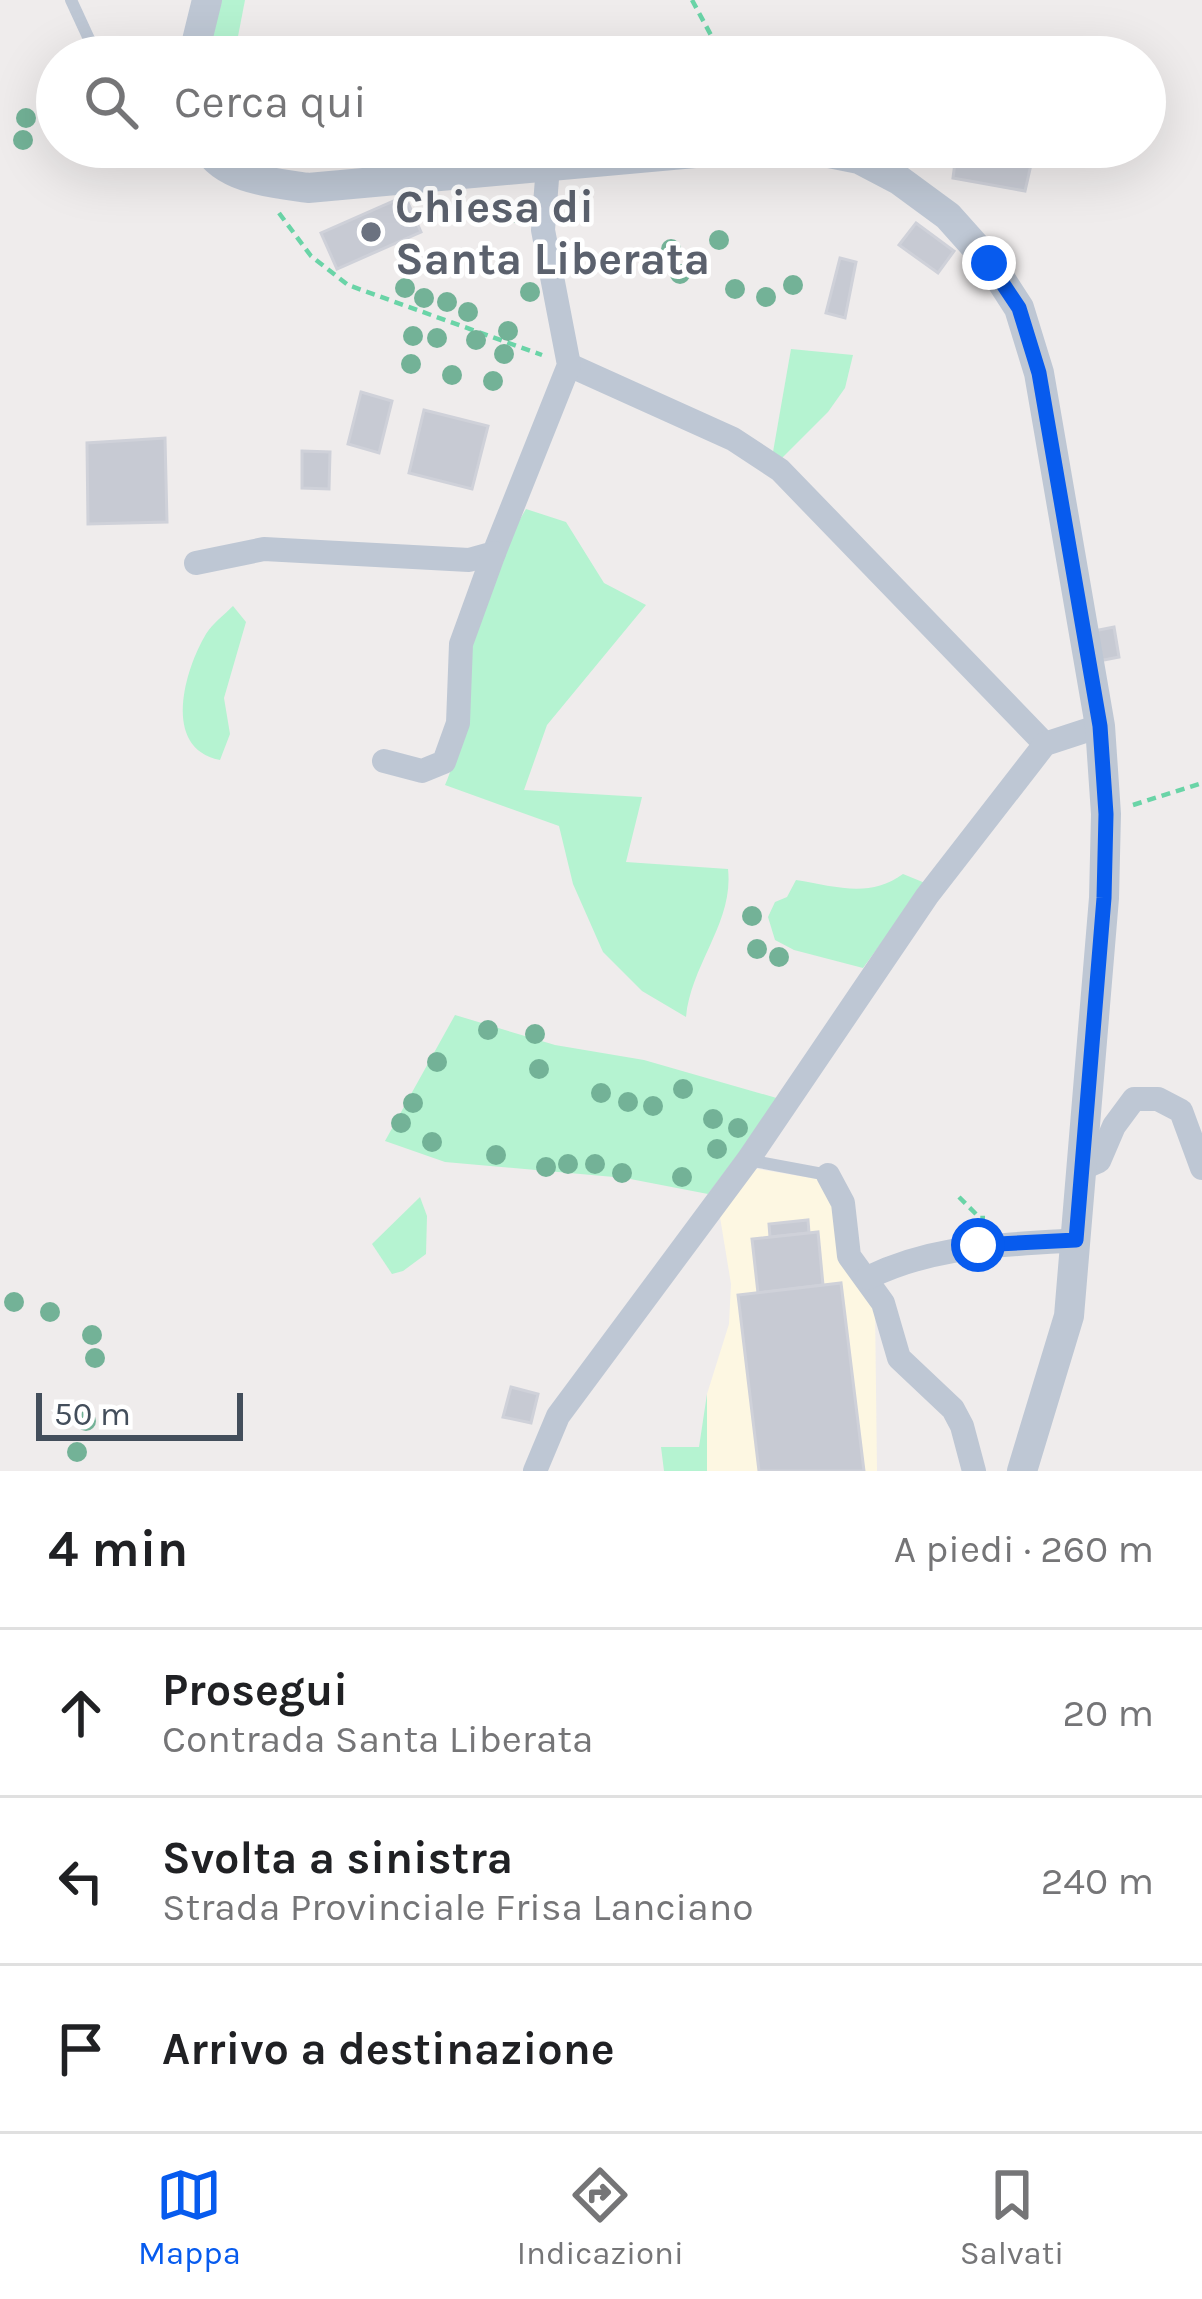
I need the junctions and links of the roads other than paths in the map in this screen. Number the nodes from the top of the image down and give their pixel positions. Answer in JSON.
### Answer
{"nodes":[{"id":1,"x":71,"y":0,"type":"edge"},
{"id":2,"x":207,"y":0,"type":"edge"},
{"id":3,"x":88,"y":36,"type":"edge"},
{"id":4,"x":198,"y":36,"type":"edge"},
{"id":5,"x":231,"y":168,"type":"edge"},
{"id":6,"x":526,"y":168,"type":"edge"},
{"id":7,"x":548,"y":168,"type":"edge"},
{"id":8,"x":876,"y":168,"type":"edge"},
{"id":9,"x":569,"y":365,"type":"junction"},
{"id":10,"x":494,"y":553,"type":"junction"},
{"id":11,"x":196,"y":563,"type":"dead end"},
{"id":12,"x":1100,"y":726,"type":"junction"},
{"id":13,"x":1045,"y":744,"type":"junction"},
{"id":14,"x":384,"y":761,"type":"dead end"},
{"id":15,"x":748,"y":1160,"type":"junction"},
{"id":16,"x":1083,"y":1168,"type":"junction"},
{"id":17,"x":1202,"y":1168,"type":"edge"},
{"id":18,"x":828,"y":1174,"type":"joint"},
{"id":19,"x":1076,"y":1240,"type":"junction"},
{"id":20,"x":867,"y":1278,"type":"junction"},
{"id":21,"x":536,"y":1471,"type":"edge"},
{"id":22,"x":974,"y":1471,"type":"edge"},
{"id":23,"x":1022,"y":1471,"type":"edge"}],
"edges":[{"from":1,"to":3,"type":"lane"},
{"from":2,"to":4,"type":"street"},
{"from":5,"to":6,"type":"street"},
{"from":7,"to":9,"type":"street"},
{"from":8,"to":12,"type":"street"},
{"from":9,"to":10,"type":"street"},
{"from":9,"to":13,"type":"street"},
{"from":10,"to":11,"type":"street"},
{"from":10,"to":14,"type":"street"},
{"from":12,"to":13,"type":"street"},
{"from":12,"to":16,"type":"street"},
{"from":13,"to":15,"type":"street"},
{"from":15,"to":18,"type":"lane"},
{"from":15,"to":21,"type":"street"},
{"from":16,"to":17,"type":"street"},
{"from":16,"to":19,"type":"street"},
{"from":18,"to":20,"type":"street"},
{"from":19,"to":20,"type":"street"},
{"from":19,"to":23,"type":"street"},
{"from":20,"to":22,"type":"street"}]}
